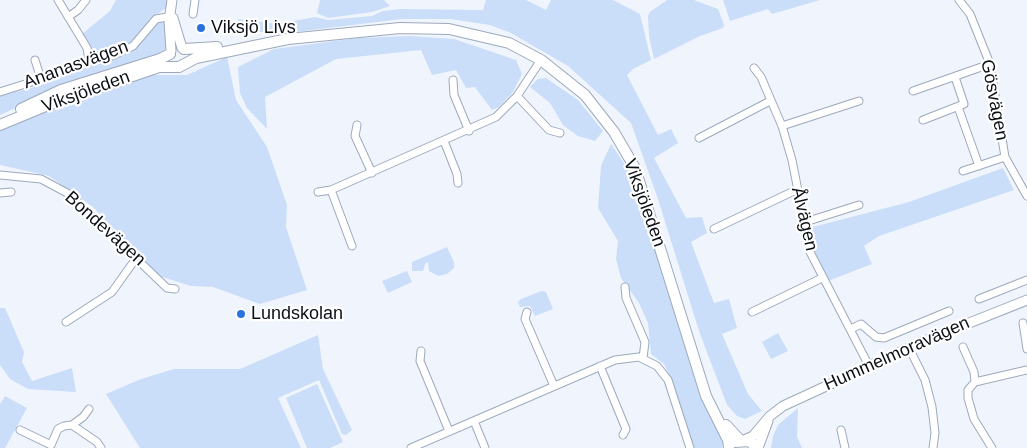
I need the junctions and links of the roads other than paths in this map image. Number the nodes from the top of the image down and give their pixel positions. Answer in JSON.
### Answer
{"nodes":[{"id":1,"x":58,"y":0,"type":"edge"},
{"id":2,"x":86,"y":0,"type":"edge"},
{"id":3,"x":172,"y":0,"type":"edge"},
{"id":4,"x":195,"y":0,"type":"edge"},
{"id":5,"x":961,"y":2,"type":"edge"},
{"id":6,"x":194,"y":14,"type":"dead end"},
{"id":7,"x":172,"y":16,"type":"junction"},
{"id":8,"x":68,"y":17,"type":"junction"},
{"id":9,"x":263,"y":43,"type":"junction"},
{"id":10,"x":183,"y":49,"type":"junction"},
{"id":11,"x":170,"y":52,"type":"junction"},
{"id":12,"x":35,"y":60,"type":"dead end"},
{"id":13,"x":89,"y":60,"type":"junction"},
{"id":14,"x":541,"y":60,"type":"junction"},
{"id":15,"x":187,"y":61,"type":"junction"},
{"id":16,"x":990,"y":64,"type":"junction"},
{"id":17,"x":173,"y":65,"type":"junction"},
{"id":18,"x":754,"y":68,"type":"dead end"},
{"id":19,"x":955,"y":77,"type":"junction"},
{"id":20,"x":41,"y":79,"type":"junction"},
{"id":21,"x":453,"y":80,"type":"dead end"},
{"id":22,"x":913,"y":91,"type":"dead end"},
{"id":23,"x":0,"y":92,"type":"edge"},
{"id":24,"x":517,"y":96,"type":"junction"},
{"id":25,"x":770,"y":101,"type":"junction"},
{"id":26,"x":859,"y":101,"type":"dead end"},
{"id":27,"x":958,"y":108,"type":"junction"},
{"id":28,"x":0,"y":120,"type":"edge"},
{"id":29,"x":923,"y":120,"type":"dead end"},
{"id":30,"x":0,"y":125,"type":"edge"},
{"id":31,"x":357,"y":125,"type":"dead end"},
{"id":32,"x":782,"y":126,"type":"junction"},
{"id":33,"x":469,"y":131,"type":"junction"},
{"id":34,"x":560,"y":133,"type":"dead end"},
{"id":35,"x":699,"y":138,"type":"dead end"},
{"id":36,"x":444,"y":141,"type":"junction"},
{"id":37,"x":1005,"y":157,"type":"junction"},
{"id":38,"x":979,"y":166,"type":"junction"},
{"id":39,"x":963,"y":171,"type":"dead end"},
{"id":40,"x":372,"y":172,"type":"junction"},
{"id":41,"x":0,"y":175,"type":"edge"},
{"id":42,"x":458,"y":183,"type":"dead end"},
{"id":43,"x":331,"y":190,"type":"junction"},
{"id":44,"x":796,"y":190,"type":"junction"},
{"id":45,"x":11,"y":192,"type":"dead end"},
{"id":46,"x":318,"y":192,"type":"dead end"},
{"id":47,"x":0,"y":193,"type":"edge"},
{"id":48,"x":1027,"y":196,"type":"edge"},
{"id":49,"x":859,"y":205,"type":"dead end"},
{"id":50,"x":802,"y":223,"type":"junction"},
{"id":51,"x":714,"y":229,"type":"dead end"},
{"id":52,"x":352,"y":246,"type":"dead end"},
{"id":53,"x":137,"y":257,"type":"junction"},
{"id":54,"x":822,"y":278,"type":"junction"},
{"id":55,"x":1027,"y":280,"type":"edge"},
{"id":56,"x":625,"y":287,"type":"dead end"},
{"id":57,"x":175,"y":289,"type":"dead end"},
{"id":58,"x":979,"y":299,"type":"dead end"},
{"id":59,"x":1027,"y":300,"type":"edge"},
{"id":60,"x":949,"y":311,"type":"dead end"},
{"id":61,"x":527,"y":312,"type":"dead end"},
{"id":62,"x":752,"y":312,"type":"dead end"},
{"id":63,"x":66,"y":322,"type":"dead end"},
{"id":64,"x":1023,"y":323,"type":"dead end"},
{"id":65,"x":851,"y":329,"type":"junction"},
{"id":66,"x":963,"y":347,"type":"dead end"},
{"id":67,"x":909,"y":348,"type":"junction"},
{"id":68,"x":1027,"y":349,"type":"edge"},
{"id":69,"x":421,"y":351,"type":"dead end"},
{"id":70,"x":642,"y":358,"type":"junction"},
{"id":71,"x":696,"y":361,"type":"junction"},
{"id":72,"x":600,"y":366,"type":"junction"},
{"id":73,"x":869,"y":366,"type":"junction"},
{"id":74,"x":1027,"y":370,"type":"edge"},
{"id":75,"x":975,"y":382,"type":"junction"},
{"id":76,"x":554,"y":386,"type":"junction"},
{"id":77,"x":89,"y":408,"type":"dead end"},
{"id":78,"x":770,"y":416,"type":"junction"},
{"id":79,"x":474,"y":421,"type":"junction"},
{"id":80,"x":72,"y":425,"type":"junction"},
{"id":81,"x":20,"y":430,"type":"dead end"},
{"id":82,"x":841,"y":430,"type":"dead end"},
{"id":83,"x":449,"y":431,"type":"junction"},
{"id":84,"x":623,"y":435,"type":"dead end"},
{"id":85,"x":742,"y":440,"type":"junction"},
{"id":86,"x":51,"y":447,"type":"edge"},
{"id":87,"x":101,"y":448,"type":"edge"},
{"id":88,"x":411,"y":448,"type":"edge"},
{"id":89,"x":485,"y":448,"type":"edge"},
{"id":90,"x":690,"y":448,"type":"edge"},
{"id":91,"x":729,"y":448,"type":"edge"},
{"id":92,"x":757,"y":448,"type":"edge"},
{"id":93,"x":844,"y":448,"type":"edge"},
{"id":94,"x":933,"y":448,"type":"edge"},
{"id":95,"x":992,"y":448,"type":"edge"}],
"edges":[{"from":1,"to":8,"type":"street"},
{"from":2,"to":8,"type":"street"},
{"from":3,"to":7,"type":"street"},
{"from":4,"to":6,"type":"street"},
{"from":5,"to":16,"type":"street","name":"Gösvägen"},
{"from":7,"to":10,"type":"street"},
{"from":7,"to":11,"type":"street"},
{"from":7,"to":13,"type":"street","name":"Ananasvägen"},
{"from":8,"to":13,"type":"street"},
{"from":9,"to":10,"type":"main road","name":"Viksjöleden"},
{"from":9,"to":14,"type":"main road","name":"Viksjöleden"},
{"from":9,"to":15,"type":"main road","name":"Viksjöleden"},
{"from":10,"to":11,"type":"main road"},
{"from":10,"to":15,"type":"main road"},
{"from":11,"to":17,"type":"main road"},
{"from":11,"to":28,"type":"main road","name":"Viksjöleden"},
{"from":12,"to":20,"type":"street"},
{"from":13,"to":20,"type":"street","name":"Ananasvägen"},
{"from":14,"to":24,"type":"street"},
{"from":14,"to":71,"type":"main road","name":"Viksjöleden"},
{"from":15,"to":17,"type":"main road"},
{"from":16,"to":19,"type":"street"},
{"from":16,"to":37,"type":"street","name":"Gösvägen"},
{"from":17,"to":30,"type":"main road","name":"Viksjöleden"},
{"from":18,"to":25,"type":"street","name":"Ålvägen"},
{"from":19,"to":22,"type":"street"},
{"from":19,"to":27,"type":"street"},
{"from":20,"to":23,"type":"street","name":"Ananasvägen"},
{"from":21,"to":33,"type":"street"},
{"from":24,"to":33,"type":"street"},
{"from":24,"to":34,"type":"street"},
{"from":25,"to":32,"type":"street","name":"Ålvägen"},
{"from":25,"to":35,"type":"street"},
{"from":26,"to":32,"type":"street"},
{"from":27,"to":29,"type":"street"},
{"from":27,"to":38,"type":"street"},
{"from":31,"to":40,"type":"street"},
{"from":32,"to":44,"type":"street","name":"Ålvägen"},
{"from":33,"to":36,"type":"street"},
{"from":36,"to":40,"type":"street"},
{"from":36,"to":42,"type":"street"},
{"from":37,"to":38,"type":"street"},
{"from":37,"to":48,"type":"street","name":"Gösvägen"},
{"from":38,"to":39,"type":"street"},
{"from":40,"to":43,"type":"street"},
{"from":41,"to":53,"type":"street","name":"Bondevägen"},
{"from":43,"to":46,"type":"street"},
{"from":43,"to":52,"type":"street"},
{"from":44,"to":50,"type":"street","name":"Ålvägen"},
{"from":44,"to":51,"type":"street"},
{"from":45,"to":47,"type":"street"},
{"from":49,"to":50,"type":"street"},
{"from":50,"to":54,"type":"street","name":"Ålvägen"},
{"from":53,"to":57,"type":"street","name":"Bondevägen"},
{"from":53,"to":63,"type":"street"},
{"from":54,"to":62,"type":"street"},
{"from":54,"to":65,"type":"street","name":"Ålvägen"},
{"from":55,"to":58,"type":"street"},
{"from":56,"to":70,"type":"street"},
{"from":59,"to":67,"type":"street","name":"Hummelmoravägen"},
{"from":60,"to":65,"type":"street"},
{"from":61,"to":76,"type":"street"},
{"from":64,"to":68,"type":"street"},
{"from":65,"to":73,"type":"street","name":"Ålvägen"},
{"from":66,"to":75,"type":"street"},
{"from":67,"to":73,"type":"street","name":"Hummelmoravägen"},
{"from":67,"to":94,"type":"street"},
{"from":69,"to":83,"type":"street"},
{"from":70,"to":72,"type":"street"},
{"from":70,"to":90,"type":"street"},
{"from":71,"to":85,"type":"main road","name":"Viksjöleden"},
{"from":71,"to":91,"type":"main road","name":"Viksjöleden"},
{"from":72,"to":76,"type":"street"},
{"from":72,"to":84,"type":"street"},
{"from":73,"to":78,"type":"street","name":"Hummelmoravägen"},
{"from":74,"to":75,"type":"street"},
{"from":75,"to":95,"type":"street"},
{"from":76,"to":79,"type":"street"},
{"from":77,"to":80,"type":"street"},
{"from":78,"to":85,"type":"street","name":"Hummelmoravägen"},
{"from":78,"to":92,"type":"street"},
{"from":79,"to":83,"type":"street"},
{"from":79,"to":89,"type":"street"},
{"from":80,"to":86,"type":"street"},
{"from":80,"to":87,"type":"street"},
{"from":81,"to":86,"type":"street"},
{"from":82,"to":93,"type":"street"},
{"from":83,"to":88,"type":"street"},
{"from":85,"to":91,"type":"main road"},
{"from":85,"to":92,"type":"main road","name":"Viksjöleden"}]}
